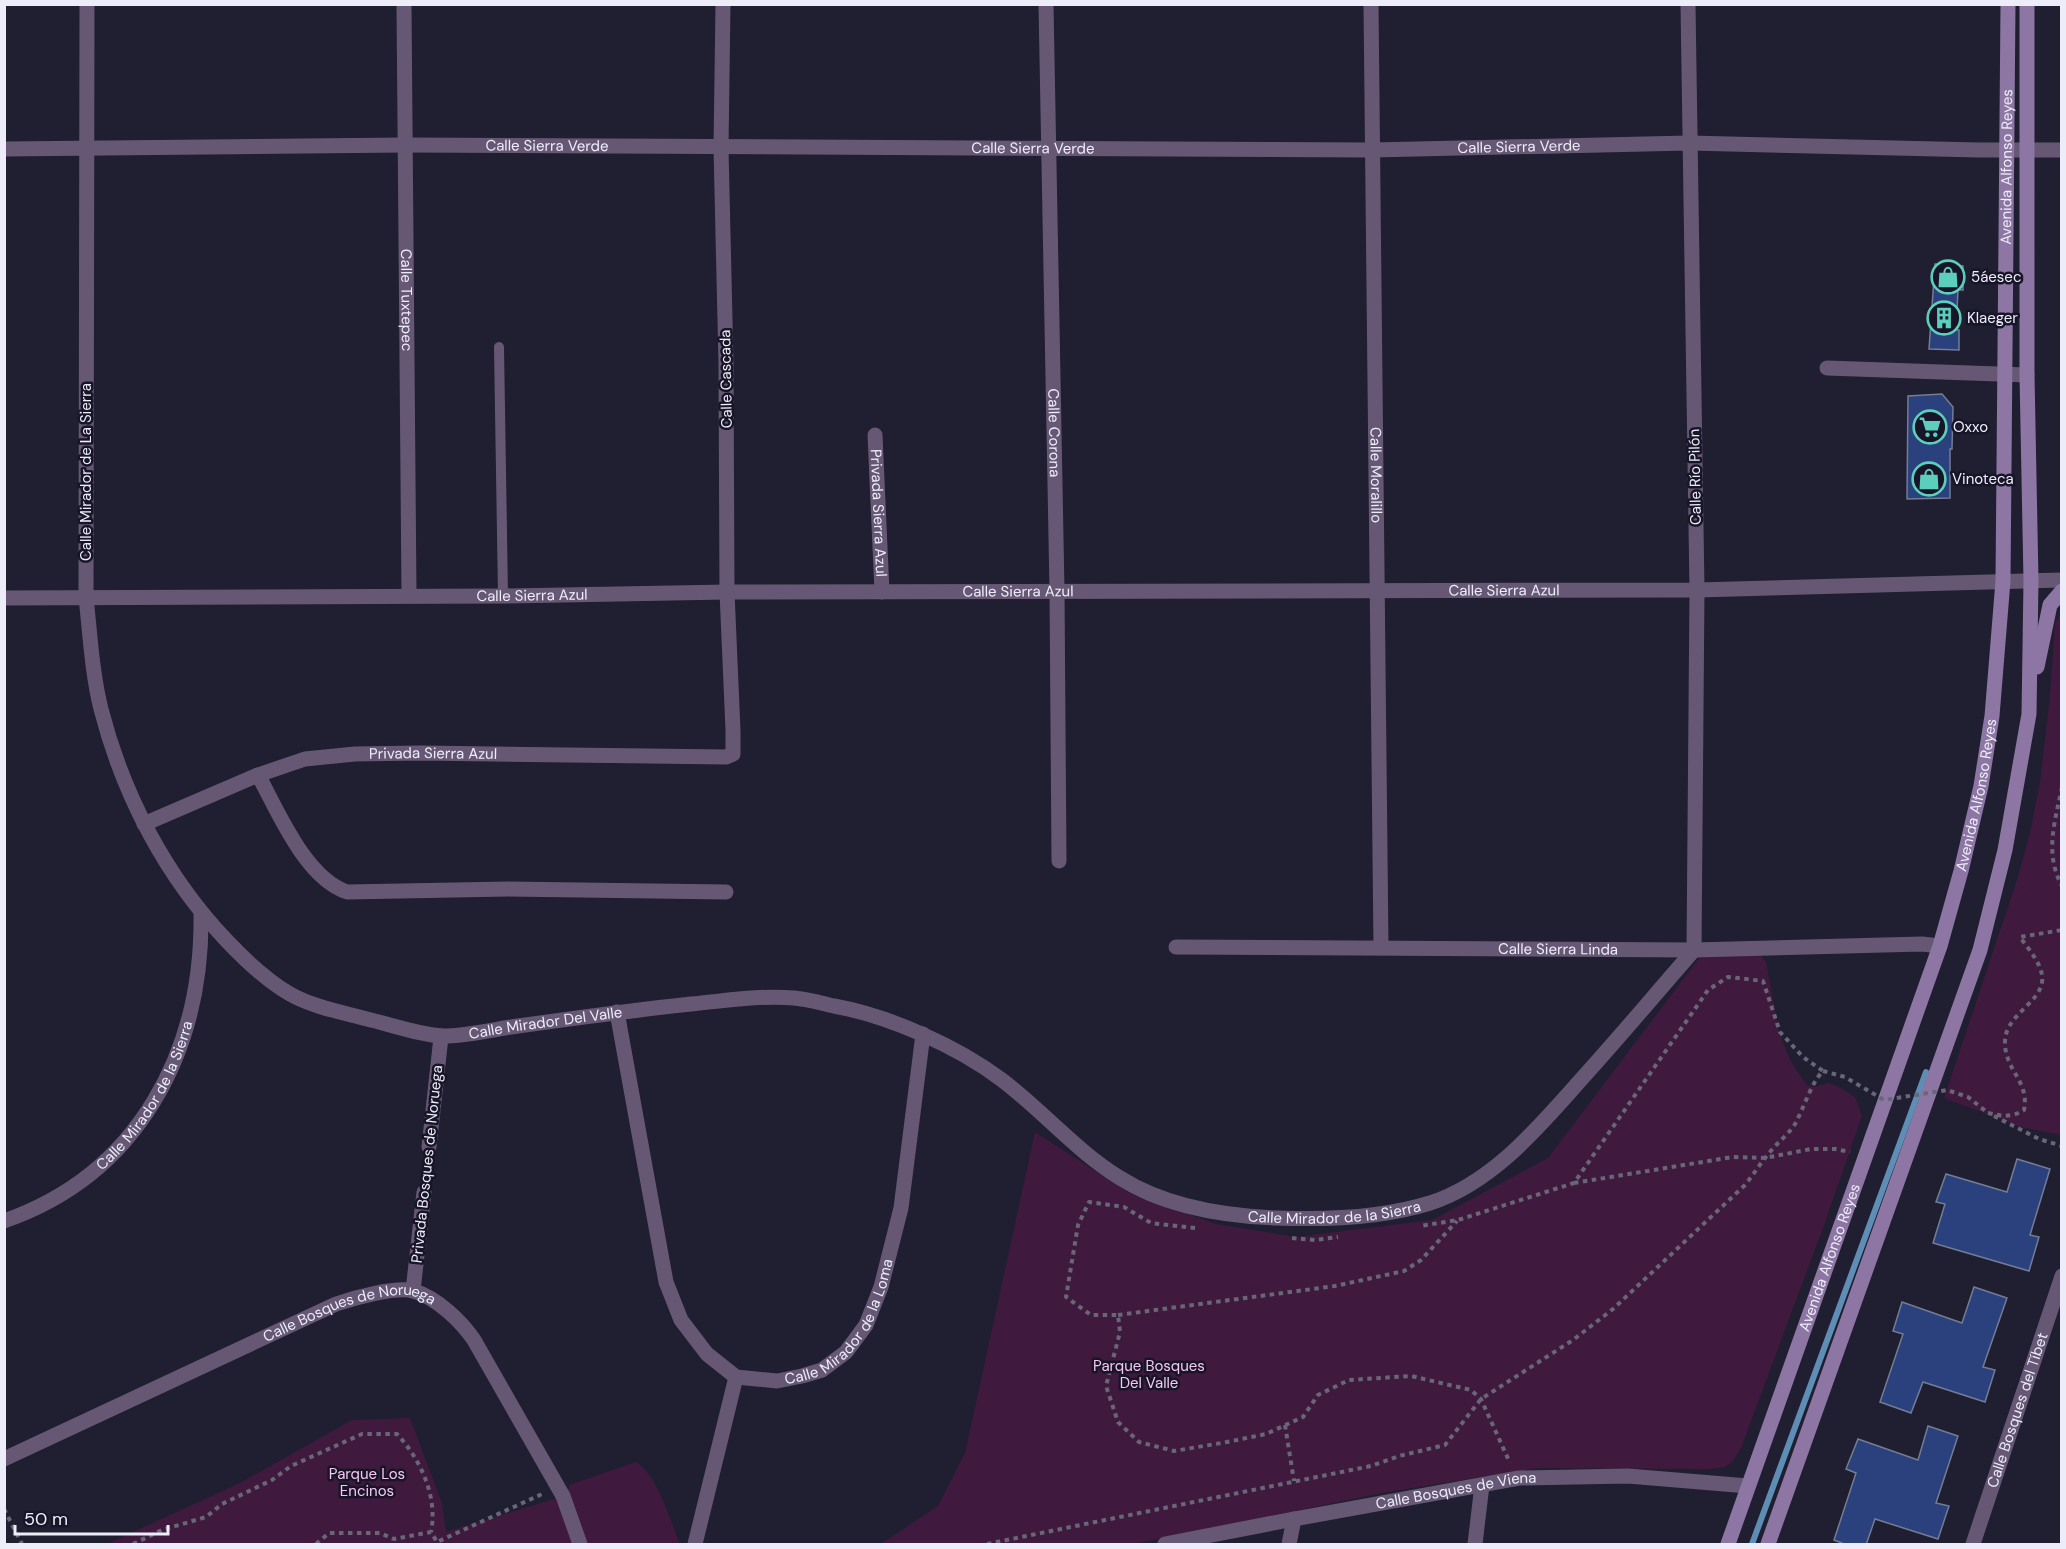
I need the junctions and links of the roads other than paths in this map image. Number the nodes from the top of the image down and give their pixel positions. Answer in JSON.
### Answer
{"nodes":[{"id":1,"x":87,"y":4,"type":"edge"},
{"id":2,"x":404,"y":4,"type":"edge"},
{"id":3,"x":723,"y":4,"type":"edge"},
{"id":4,"x":1046,"y":4,"type":"edge"},
{"id":5,"x":1371,"y":4,"type":"edge"},
{"id":6,"x":1688,"y":4,"type":"edge"},
{"id":7,"x":2008,"y":4,"type":"edge"},
{"id":8,"x":2027,"y":4,"type":"edge"},
{"id":9,"x":1689,"y":143,"type":"junction"},
{"id":10,"x":405,"y":145,"type":"junction"},
{"id":11,"x":86,"y":148,"type":"junction"},
{"id":12,"x":721,"y":148,"type":"junction"},
{"id":13,"x":1048,"y":148,"type":"junction"},
{"id":14,"x":4,"y":149,"type":"edge"},
{"id":15,"x":1372,"y":150,"type":"junction"},
{"id":16,"x":2007,"y":150,"type":"junction"},
{"id":17,"x":2028,"y":150,"type":"junction"},
{"id":18,"x":2061,"y":150,"type":"edge"},
{"id":19,"x":499,"y":347,"type":"dead end"},
{"id":20,"x":1827,"y":368,"type":"dead end"},
{"id":21,"x":2005,"y":374,"type":"junction"},
{"id":22,"x":2027,"y":375,"type":"junction"},
{"id":23,"x":875,"y":435,"type":"dead end"},
{"id":24,"x":2061,"y":580,"type":"edge"},
{"id":25,"x":2003,"y":581,"type":"junction"},
{"id":26,"x":2031,"y":581,"type":"junction"},
{"id":27,"x":1057,"y":591,"type":"junction"},
{"id":28,"x":1378,"y":591,"type":"junction"},
{"id":29,"x":1697,"y":591,"type":"junction"},
{"id":30,"x":2061,"y":591,"type":"edge"},
{"id":31,"x":727,"y":592,"type":"junction"},
{"id":32,"x":882,"y":592,"type":"junction"},
{"id":33,"x":409,"y":595,"type":"junction"},
{"id":34,"x":503,"y":596,"type":"junction"},
{"id":35,"x":86,"y":597,"type":"junction"},
{"id":36,"x":4,"y":598,"type":"edge"},
{"id":37,"x":2029,"y":714,"type":"junction"},
{"id":38,"x":733,"y":754,"type":"joint"},
{"id":39,"x":258,"y":775,"type":"junction"},
{"id":40,"x":144,"y":824,"type":"junction"},
{"id":41,"x":1059,"y":861,"type":"dead end"},
{"id":42,"x":726,"y":892,"type":"dead end"},
{"id":43,"x":201,"y":913,"type":"junction"},
{"id":44,"x":1940,"y":946,"type":"junction"},
{"id":45,"x":1176,"y":947,"type":"dead end"},
{"id":46,"x":1381,"y":947,"type":"junction"},
{"id":47,"x":1694,"y":950,"type":"junction"},
{"id":48,"x":617,"y":1012,"type":"junction"},
{"id":49,"x":923,"y":1034,"type":"junction"},
{"id":50,"x":441,"y":1037,"type":"junction"},
{"id":51,"x":429,"y":1147,"type":"dead end"},
{"id":52,"x":424,"y":1192,"type":"dead end"},
{"id":53,"x":4,"y":1221,"type":"edge"},
{"id":54,"x":2061,"y":1276,"type":"edge"},
{"id":55,"x":413,"y":1291,"type":"junction"},
{"id":56,"x":736,"y":1377,"type":"junction"},
{"id":57,"x":4,"y":1459,"type":"edge"},
{"id":58,"x":1482,"y":1485,"type":"junction"},
{"id":59,"x":1748,"y":1486,"type":"junction"},
{"id":60,"x":1294,"y":1519,"type":"junction"},
{"id":61,"x":695,"y":1544,"type":"edge"},
{"id":62,"x":580,"y":1545,"type":"edge"},
{"id":63,"x":1166,"y":1545,"type":"edge"},
{"id":64,"x":1289,"y":1545,"type":"edge"},
{"id":65,"x":1475,"y":1545,"type":"edge"},
{"id":66,"x":1728,"y":1545,"type":"edge"},
{"id":67,"x":1768,"y":1545,"type":"edge"},
{"id":68,"x":1973,"y":1545,"type":"edge"}],
"edges":[{"from":1,"to":11,"type":"street","name":"Calle Mirador de La Sierra"},
{"from":2,"to":10,"type":"street","name":"Calle Tuxtepec"},
{"from":3,"to":12,"type":"street","name":"Calle Cascada"},
{"from":4,"to":13,"type":"street","name":"Calle Corona"},
{"from":5,"to":15,"type":"street","name":"Calle Moralillo"},
{"from":6,"to":9,"type":"street","name":"Calle Río Pilón"},
{"from":7,"to":16,"type":"main road","name":"Avenida Alfonso Reyes"},
{"from":8,"to":17,"type":"main road","name":"Avenida Alfonso Reyes"},
{"from":9,"to":15,"type":"street","name":"Calle Sierra Verde"},
{"from":9,"to":16,"type":"street","name":"Calle Sierra Verde"},
{"from":9,"to":29,"type":"street","name":"Calle Río Pilón"},
{"from":10,"to":11,"type":"street","name":"Calle Sierra Verde"},
{"from":10,"to":12,"type":"street","name":"Calle Sierra Verde"},
{"from":10,"to":33,"type":"street","name":"Calle Tuxtepec"},
{"from":11,"to":14,"type":"street","name":"Calle Sierra Verde"},
{"from":11,"to":35,"type":"street","name":"Calle Mirador de La Sierra"},
{"from":12,"to":13,"type":"street","name":"Calle Sierra Verde"},
{"from":12,"to":31,"type":"street","name":"Calle Cascada"},
{"from":13,"to":15,"type":"street","name":"Calle Sierra Verde"},
{"from":13,"to":27,"type":"street","name":"Calle Corona"},
{"from":15,"to":28,"type":"street","name":"Calle Moralillo"},
{"from":16,"to":17,"type":"street","name":"Calle Sierra Verde"},
{"from":16,"to":21,"type":"main road","name":"Avenida Alfonso Reyes"},
{"from":17,"to":18,"type":"street","name":"Calle Sierra Verde"},
{"from":17,"to":22,"type":"main road","name":"Avenida Alfonso Reyes"},
{"from":19,"to":34,"type":"lane"},
{"from":20,"to":21,"type":"street"},
{"from":21,"to":22,"type":"street"},
{"from":21,"to":25,"type":"main road","name":"Avenida Alfonso Reyes"},
{"from":22,"to":26,"type":"main road","name":"Avenida Alfonso Reyes"},
{"from":23,"to":32,"type":"street","name":"Privada Sierra Azul"},
{"from":24,"to":26,"type":"street","name":"Calle Sierra Azul"},
{"from":25,"to":26,"type":"street","name":"Calle Sierra Azul"},
{"from":25,"to":29,"type":"street","name":"Calle Sierra Azul"},
{"from":25,"to":44,"type":"main road","name":"Avenida Alfonso Reyes"},
{"from":26,"to":37,"type":"main road","name":"Avenida Alfonso Reyes"},
{"from":27,"to":28,"type":"street","name":"Calle Sierra Azul"},
{"from":27,"to":32,"type":"street","name":"Calle Sierra Azul"},
{"from":27,"to":41,"type":"street","name":"Calle Corona"},
{"from":28,"to":29,"type":"street","name":"Calle Sierra Azul"},
{"from":28,"to":46,"type":"street","name":"Calle Moralillo"},
{"from":29,"to":47,"type":"street","name":"Calle Río Pilón"},
{"from":30,"to":37,"type":"main road"},
{"from":31,"to":32,"type":"street","name":"Calle Sierra Azul"},
{"from":31,"to":34,"type":"street","name":"Calle Sierra Azul"},
{"from":31,"to":38,"type":"street","name":"Calle Cascada"},
{"from":33,"to":34,"type":"street","name":"Calle Sierra Azul"},
{"from":33,"to":35,"type":"street","name":"Calle Sierra Azul"},
{"from":35,"to":36,"type":"street","name":"Calle Sierra Azul"},
{"from":35,"to":40,"type":"street","name":"Calle Mirador de La Sierra"},
{"from":37,"to":67,"type":"main road","name":"Avenida Alfonso Reyes"},
{"from":38,"to":39,"type":"street","name":"Privada Sierra Azul"},
{"from":39,"to":40,"type":"street","name":"Privada Sierra Azul"},
{"from":39,"to":42,"type":"street"},
{"from":40,"to":43,"type":"street","name":"Calle Mirador de La Sierra"},
{"from":43,"to":50,"type":"street","name":"Calle Mirador Del Valle"},
{"from":43,"to":53,"type":"street","name":"Calle Mirador de la Sierra"},
{"from":44,"to":47,"type":"street","name":"Calle Sierra Linda"},
{"from":44,"to":59,"type":"main road","name":"Avenida Alfonso Reyes"},
{"from":45,"to":46,"type":"street","name":"Calle Sierra Linda"},
{"from":46,"to":47,"type":"street","name":"Calle Sierra Linda"},
{"from":47,"to":49,"type":"street","name":"Calle Mirador de la Sierra"},
{"from":48,"to":49,"type":"street","name":"Calle Mirador Del Valle"},
{"from":48,"to":50,"type":"street","name":"Calle Mirador Del Valle"},
{"from":48,"to":56,"type":"street"},
{"from":49,"to":56,"type":"street","name":"Calle Mirador de la Loma"},
{"from":50,"to":51,"type":"street","name":"Privada Bosques de Noruega"},
{"from":52,"to":55,"type":"street","name":"Privada Bosques de Noruega"},
{"from":54,"to":68,"type":"street","name":"Calle Bosques del Tíbet"},
{"from":55,"to":57,"type":"street","name":"Calle Bosques de Noruega"},
{"from":55,"to":62,"type":"street","name":"Calle Bosques de Noruega"},
{"from":56,"to":61,"type":"street"},
{"from":58,"to":59,"type":"street","name":"Calle Bosques de Viena"},
{"from":58,"to":60,"type":"street","name":"Calle Bosques de Viena"},
{"from":58,"to":65,"type":"street"},
{"from":59,"to":66,"type":"main road","name":"Avenida Alfonso Reyes"},
{"from":60,"to":63,"type":"street","name":"Calle Bosques de Viena"},
{"from":60,"to":64,"type":"street"}]}
